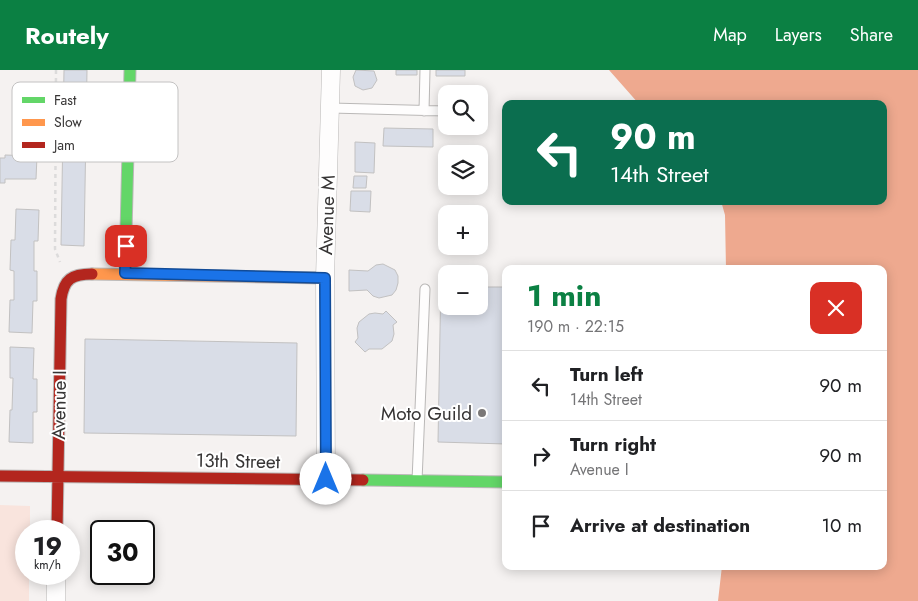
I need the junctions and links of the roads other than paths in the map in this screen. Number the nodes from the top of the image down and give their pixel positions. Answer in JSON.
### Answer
{"nodes":[{"id":1,"x":331,"y":70,"type":"edge"},
{"id":2,"x":425,"y":70,"type":"edge"},
{"id":3,"x":331,"y":108,"type":"junction"},
{"id":4,"x":424,"y":111,"type":"junction"},
{"id":5,"x":438,"y":111,"type":"edge"},
{"id":6,"x":128,"y":162,"type":"edge"},
{"id":7,"x":125,"y":273,"type":"junction"},
{"id":8,"x":325,"y":278,"type":"junction"},
{"id":9,"x":424,"y":289,"type":"dead end"},
{"id":10,"x":0,"y":476,"type":"edge"},
{"id":11,"x":57,"y":476,"type":"junction"},
{"id":12,"x":326,"y":479,"type":"junction"},
{"id":13,"x":417,"y":481,"type":"junction"},
{"id":14,"x":502,"y":482,"type":"edge"},
{"id":15,"x":57,"y":520,"type":"edge"},
{"id":16,"x":56,"y":585,"type":"edge"},
{"id":17,"x":56,"y":601,"type":"edge"}],
"edges":[{"from":1,"to":3,"type":"street","name":"Avenue M"},
{"from":2,"to":4,"type":"lane"},
{"from":3,"to":4,"type":"lane"},
{"from":3,"to":8,"type":"street","name":"Avenue M"},
{"from":4,"to":5,"type":"lane"},
{"from":6,"to":7,"type":"street"},
{"from":7,"to":8,"type":"street"},
{"from":7,"to":11,"type":"street","name":"Avenue I"},
{"from":8,"to":12,"type":"street","name":"Avenue M"},
{"from":9,"to":13,"type":"lane"},
{"from":10,"to":11,"type":"street","name":"13th Street"},
{"from":11,"to":12,"type":"street","name":"13th Street"},
{"from":11,"to":15,"type":"street","name":"Avenue I"},
{"from":12,"to":13,"type":"street","name":"13th Street"},
{"from":13,"to":14,"type":"street","name":"13th Street"},
{"from":16,"to":17,"type":"street"}]}
